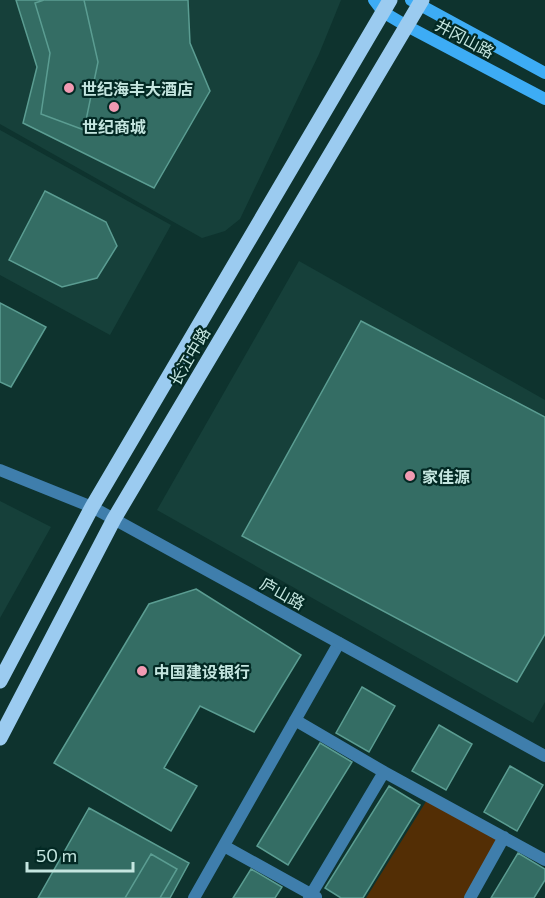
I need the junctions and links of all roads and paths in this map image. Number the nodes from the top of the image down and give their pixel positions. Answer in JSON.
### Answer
{"nodes":[{"id":1,"x":418,"y":2,"type":"edge"},
{"id":2,"x":382,"y":4,"type":"edge"},
{"id":3,"x":405,"y":25,"type":"junction"},
{"id":4,"x":545,"y":73,"type":"edge"},
{"id":5,"x":545,"y":99,"type":"edge"},
{"id":6,"x":0,"y":470,"type":"edge"},
{"id":7,"x":92,"y":507,"type":"junction"},
{"id":8,"x":114,"y":519,"type":"junction"},
{"id":9,"x":339,"y":643,"type":"junction"},
{"id":10,"x":0,"y":681,"type":"edge"},
{"id":11,"x":296,"y":720,"type":"junction"},
{"id":12,"x":0,"y":738,"type":"edge"},
{"id":13,"x":545,"y":756,"type":"edge"},
{"id":14,"x":384,"y":772,"type":"junction"},
{"id":15,"x":504,"y":837,"type":"junction"},
{"id":16,"x":224,"y":846,"type":"junction"},
{"id":17,"x":545,"y":860,"type":"edge"},
{"id":18,"x":312,"y":897,"type":"edge"},
{"id":19,"x":194,"y":898,"type":"edge"},
{"id":20,"x":470,"y":898,"type":"edge"}],
"edges":[{"from":1,"to":3,"type":"main road","name":"长江中路"},
{"from":1,"to":4,"type":"main road","name":"井冈山路"},
{"from":2,"to":3,"type":"main road","name":"井冈山路"},
{"from":2,"to":7,"type":"main road","name":"长江中路"},
{"from":3,"to":5,"type":"main road","name":"井冈山路"},
{"from":3,"to":8,"type":"main road","name":"长江中路"},
{"from":6,"to":7,"type":"street","name":"庐山路"},
{"from":7,"to":8,"type":"street","name":"庐山路"},
{"from":7,"to":10,"type":"main road","name":"长江中路"},
{"from":8,"to":9,"type":"street","name":"庐山路"},
{"from":8,"to":12,"type":"main road","name":"长江中路"},
{"from":9,"to":11,"type":"street"},
{"from":9,"to":13,"type":"street","name":"庐山路"},
{"from":11,"to":14,"type":"street"},
{"from":11,"to":16,"type":"street"},
{"from":14,"to":15,"type":"street"},
{"from":14,"to":18,"type":"street"},
{"from":15,"to":17,"type":"street"},
{"from":15,"to":20,"type":"street"},
{"from":16,"to":18,"type":"street"},
{"from":16,"to":19,"type":"street"}]}
